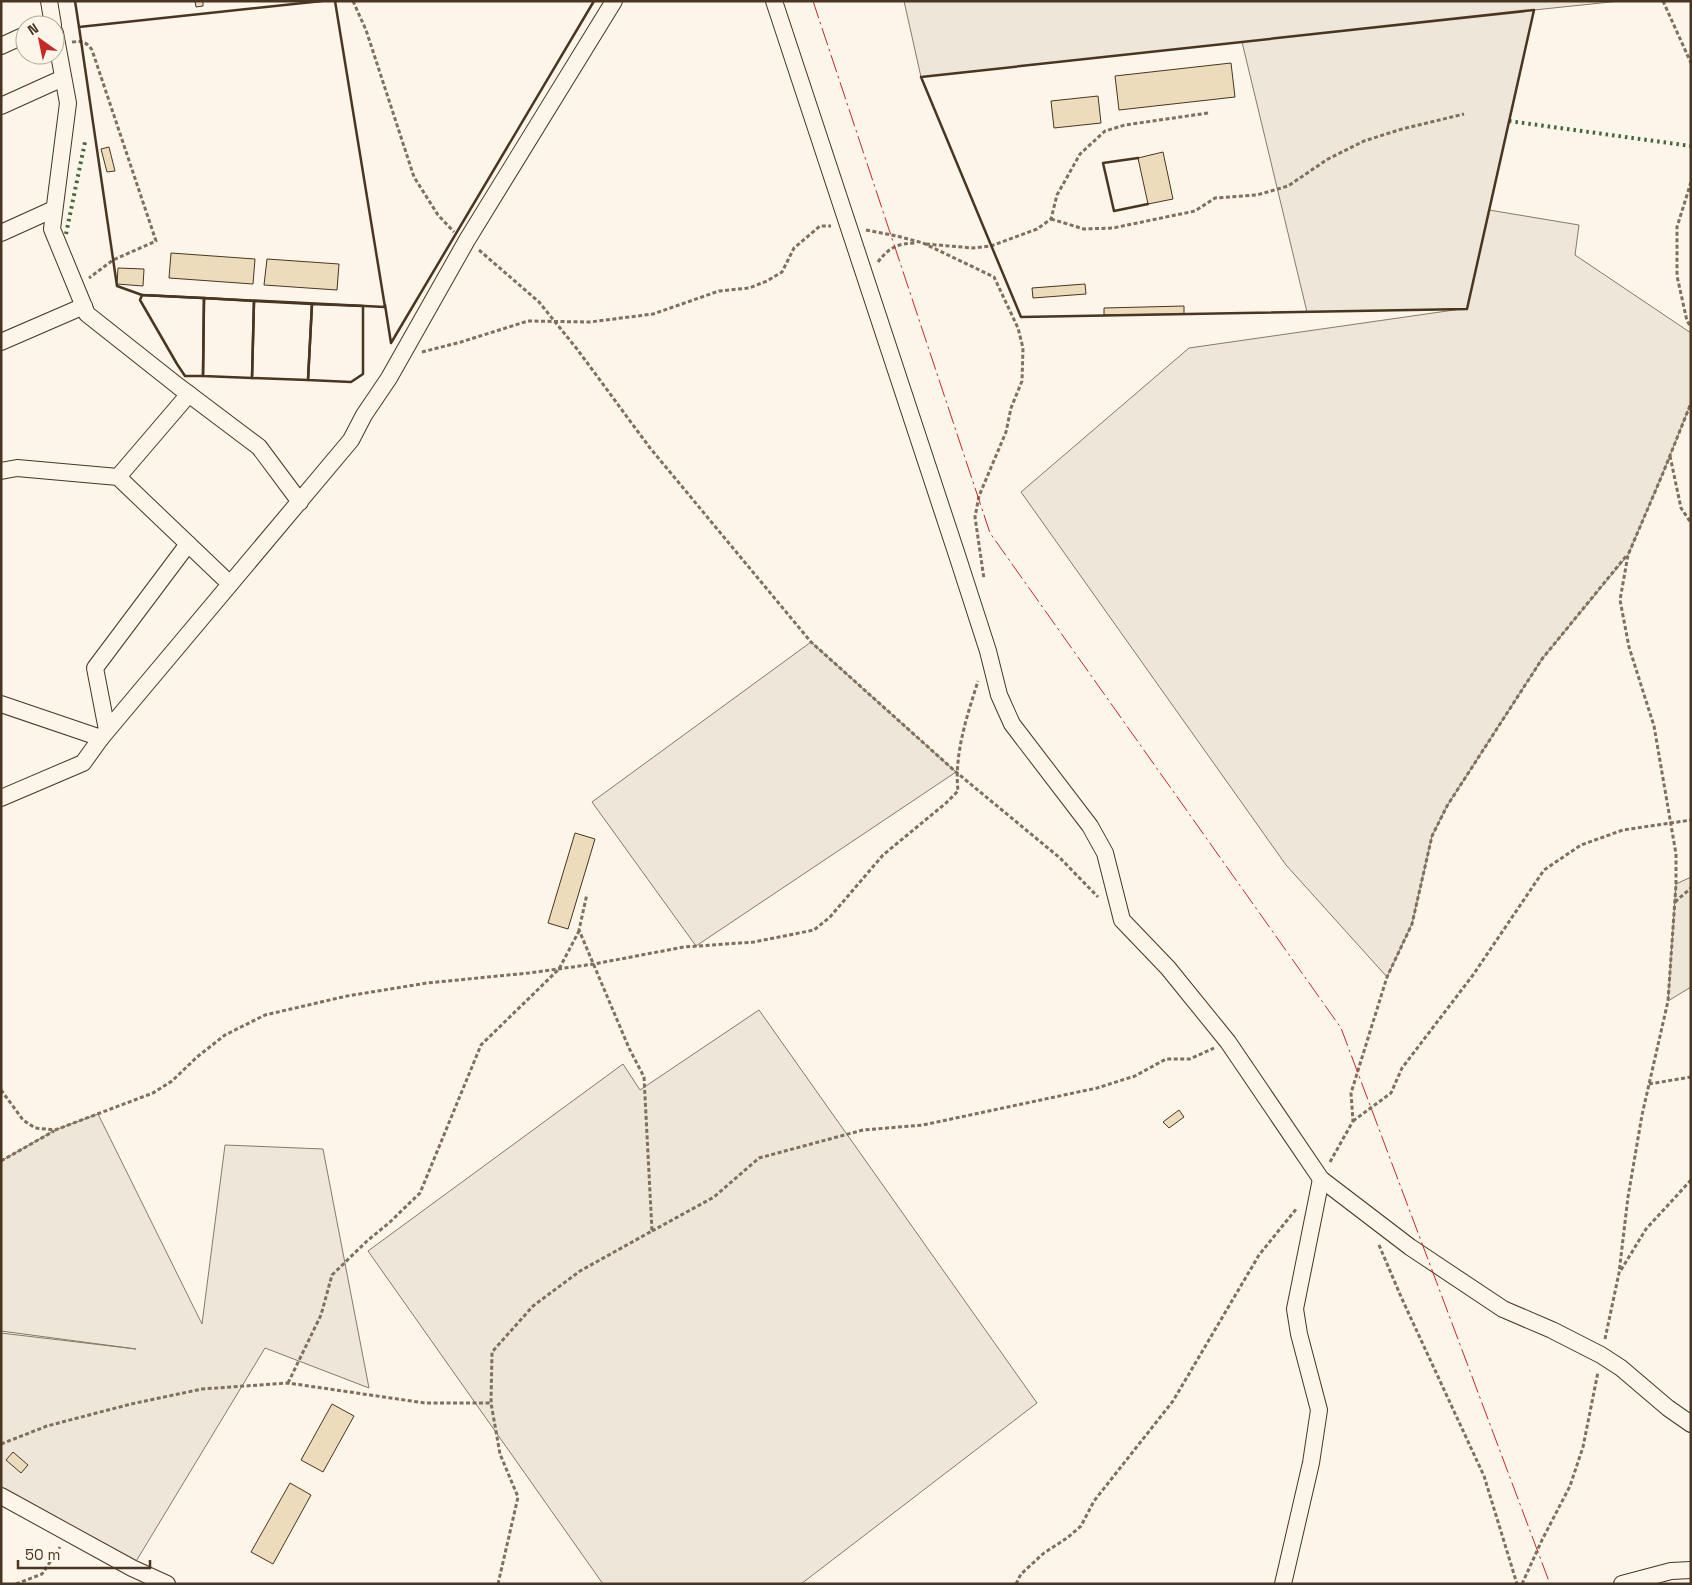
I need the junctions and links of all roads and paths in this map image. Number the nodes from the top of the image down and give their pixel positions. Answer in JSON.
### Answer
{"nodes":[{"id":1,"x":49,"y":1,"type":"edge"},
{"id":2,"x":353,"y":1,"type":"edge"},
{"id":3,"x":614,"y":1,"type":"edge"},
{"id":4,"x":774,"y":1,"type":"edge"},
{"id":5,"x":1663,"y":1,"type":"edge"},
{"id":6,"x":51,"y":15,"type":"edge"},
{"id":7,"x":65,"y":35,"type":"edge"},
{"id":8,"x":15,"y":40,"type":"edge"},
{"id":9,"x":1,"y":46,"type":"edge"},
{"id":10,"x":1691,"y":63,"type":"edge"},
{"id":11,"x":60,"y":65,"type":"edge"},
{"id":12,"x":63,"y":78,"type":"junction"},
{"id":13,"x":1,"y":106,"type":"edge"},
{"id":14,"x":1208,"y":113,"type":"dead end"},
{"id":15,"x":1464,"y":114,"type":"dead end"},
{"id":16,"x":1691,"y":182,"type":"edge"},
{"id":17,"x":54,"y":209,"type":"junction"},
{"id":18,"x":1051,"y":218,"type":"junction"},
{"id":19,"x":846,"y":225,"type":"junction"},
{"id":20,"x":1,"y":233,"type":"edge"},
{"id":21,"x":467,"y":240,"type":"junction"},
{"id":22,"x":923,"y":244,"type":"junction"},
{"id":23,"x":866,"y":283,"type":"junction"},
{"id":24,"x":76,"y":287,"type":"junction"},
{"id":25,"x":84,"y":306,"type":"junction"},
{"id":26,"x":555,"y":322,"type":"junction"},
{"id":27,"x":1691,"y":327,"type":"edge"},
{"id":28,"x":1,"y":342,"type":"edge"},
{"id":29,"x":400,"y":357,"type":"junction"},
{"id":30,"x":189,"y":394,"type":"junction"},
{"id":31,"x":1691,"y":403,"type":"edge"},
{"id":32,"x":1670,"y":456,"type":"junction"},
{"id":33,"x":1,"y":472,"type":"edge"},
{"id":34,"x":118,"y":477,"type":"junction"},
{"id":35,"x":300,"y":502,"type":"junction"},
{"id":36,"x":1691,"y":522,"type":"edge"},
{"id":37,"x":188,"y":544,"type":"junction"},
{"id":38,"x":1628,"y":555,"type":"junction"},
{"id":39,"x":984,"y":580,"type":"dead end"},
{"id":40,"x":230,"y":584,"type":"junction"},
{"id":41,"x":979,"y":680,"type":"dead end"},
{"id":42,"x":1,"y":704,"type":"edge"},
{"id":43,"x":104,"y":734,"type":"junction"},
{"id":44,"x":956,"y":772,"type":"junction"},
{"id":45,"x":1,"y":798,"type":"edge"},
{"id":46,"x":1691,"y":820,"type":"edge"},
{"id":47,"x":1671,"y":823,"type":"junction"},
{"id":48,"x":1691,"y":888,"type":"edge"},
{"id":49,"x":587,"y":894,"type":"dead end"},
{"id":50,"x":1102,"y":900,"type":"dead end"},
{"id":51,"x":1675,"y":902,"type":"junction"},
{"id":52,"x":579,"y":930,"type":"junction"},
{"id":53,"x":594,"y":964,"type":"junction"},
{"id":54,"x":559,"y":969,"type":"junction"},
{"id":55,"x":1228,"y":1042,"type":"junction"},
{"id":56,"x":1691,"y":1077,"type":"edge"},
{"id":57,"x":1649,"y":1084,"type":"junction"},
{"id":58,"x":1,"y":1090,"type":"edge"},
{"id":59,"x":1353,"y":1121,"type":"junction"},
{"id":60,"x":55,"y":1130,"type":"junction"},
{"id":61,"x":1,"y":1161,"type":"edge"},
{"id":62,"x":1321,"y":1178,"type":"junction"},
{"id":63,"x":1691,"y":1180,"type":"edge"},
{"id":64,"x":1302,"y":1201,"type":"dead end"},
{"id":65,"x":652,"y":1231,"type":"junction"},
{"id":66,"x":1377,"y":1242,"type":"dead end"},
{"id":67,"x":1620,"y":1273,"type":"junction"},
{"id":68,"x":1601,"y":1355,"type":"junction"},
{"id":69,"x":288,"y":1384,"type":"junction"},
{"id":70,"x":491,"y":1403,"type":"junction"},
{"id":71,"x":1691,"y":1424,"type":"edge"},
{"id":72,"x":1,"y":1444,"type":"edge"},
{"id":73,"x":1,"y":1496,"type":"edge"},
{"id":74,"x":69,"y":1533,"type":"junction"},
{"id":75,"x":1691,"y":1570,"type":"edge"},
{"id":76,"x":16,"y":1584,"type":"edge"},
{"id":77,"x":167,"y":1584,"type":"edge"},
{"id":78,"x":498,"y":1584,"type":"edge"},
{"id":79,"x":1016,"y":1584,"type":"edge"},
{"id":80,"x":1283,"y":1584,"type":"edge"},
{"id":81,"x":1517,"y":1584,"type":"edge"},
{"id":82,"x":1522,"y":1584,"type":"edge"},
{"id":83,"x":1622,"y":1584,"type":"edge"}],
"edges":[{"from":1,"to":6,"type":"street"},
{"from":2,"to":21,"type":"path"},
{"from":3,"to":21,"type":"street"},
{"from":4,"to":19,"type":"street"},
{"from":5,"to":10,"type":"path"},
{"from":7,"to":24,"type":"path"},
{"from":8,"to":9,"type":"street"},
{"from":11,"to":12,"type":"street"},
{"from":12,"to":13,"type":"street"},
{"from":12,"to":17,"type":"street"},
{"from":14,"to":18,"type":"path"},
{"from":15,"to":18,"type":"path"},
{"from":16,"to":27,"type":"path"},
{"from":17,"to":20,"type":"street"},
{"from":17,"to":24,"type":"street"},
{"from":18,"to":22,"type":"path"},
{"from":19,"to":22,"type":"path"},
{"from":19,"to":23,"type":"street"},
{"from":19,"to":26,"type":"path"},
{"from":21,"to":26,"type":"path"},
{"from":21,"to":29,"type":"street"},
{"from":22,"to":23,"type":"path"},
{"from":22,"to":39,"type":"path"},
{"from":23,"to":55,"type":"street"},
{"from":24,"to":25,"type":"street"},
{"from":25,"to":28,"type":"street"},
{"from":25,"to":30,"type":"street"},
{"from":26,"to":29,"type":"path"},
{"from":26,"to":44,"type":"path"},
{"from":29,"to":35,"type":"street"},
{"from":30,"to":34,"type":"street"},
{"from":30,"to":35,"type":"street"},
{"from":31,"to":32,"type":"path"},
{"from":32,"to":36,"type":"path"},
{"from":32,"to":38,"type":"path"},
{"from":33,"to":34,"type":"street"},
{"from":34,"to":37,"type":"street"},
{"from":35,"to":40,"type":"street"},
{"from":37,"to":40,"type":"street"},
{"from":37,"to":43,"type":"street"},
{"from":38,"to":47,"type":"path"},
{"from":38,"to":59,"type":"path"},
{"from":40,"to":43,"type":"street"},
{"from":41,"to":44,"type":"path"},
{"from":42,"to":43,"type":"street"},
{"from":43,"to":45,"type":"street"},
{"from":44,"to":50,"type":"path"},
{"from":44,"to":53,"type":"path"},
{"from":46,"to":47,"type":"path"},
{"from":47,"to":51,"type":"path"},
{"from":47,"to":59,"type":"path"},
{"from":48,"to":51,"type":"path"},
{"from":49,"to":52,"type":"path"},
{"from":51,"to":57,"type":"path"},
{"from":52,"to":53,"type":"path"},
{"from":52,"to":54,"type":"path"},
{"from":53,"to":54,"type":"path"},
{"from":53,"to":65,"type":"path"},
{"from":54,"to":60,"type":"path"},
{"from":54,"to":69,"type":"path"},
{"from":55,"to":62,"type":"street"},
{"from":55,"to":65,"type":"path"},
{"from":56,"to":57,"type":"path"},
{"from":57,"to":67,"type":"path"},
{"from":58,"to":60,"type":"path"},
{"from":59,"to":62,"type":"path"},
{"from":60,"to":61,"type":"path"},
{"from":62,"to":68,"type":"street"},
{"from":62,"to":80,"type":"street"},
{"from":63,"to":67,"type":"path"},
{"from":64,"to":79,"type":"path"},
{"from":65,"to":70,"type":"path"},
{"from":66,"to":81,"type":"path"},
{"from":67,"to":68,"type":"path"},
{"from":68,"to":71,"type":"street"},
{"from":68,"to":82,"type":"path"},
{"from":69,"to":70,"type":"path"},
{"from":69,"to":72,"type":"path"},
{"from":70,"to":78,"type":"path"},
{"from":73,"to":74,"type":"street"},
{"from":74,"to":76,"type":"path"},
{"from":74,"to":77,"type":"street"},
{"from":75,"to":83,"type":"street"}]}
